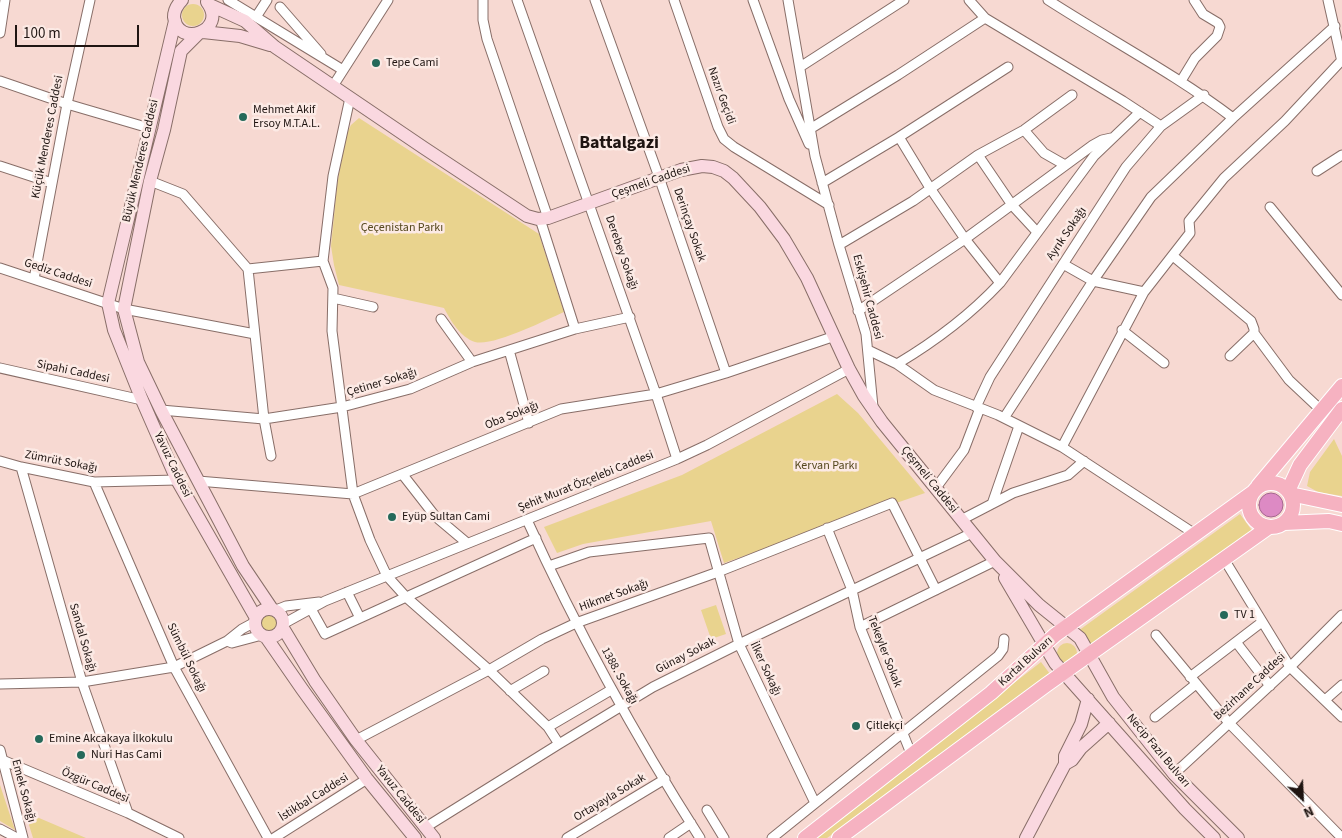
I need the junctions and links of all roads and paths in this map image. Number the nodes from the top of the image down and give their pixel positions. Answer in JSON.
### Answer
{"nodes":[{"id":1,"x":5,"y":0,"type":"edge"},
{"id":2,"x":90,"y":0,"type":"edge"},
{"id":3,"x":182,"y":0,"type":"edge"},
{"id":4,"x":228,"y":0,"type":"edge"},
{"id":5,"x":266,"y":0,"type":"edge"},
{"id":6,"x":388,"y":0,"type":"edge"},
{"id":7,"x":483,"y":0,"type":"edge"},
{"id":8,"x":517,"y":0,"type":"edge"},
{"id":9,"x":594,"y":0,"type":"edge"},
{"id":10,"x":674,"y":0,"type":"edge"},
{"id":11,"x":753,"y":0,"type":"edge"},
{"id":12,"x":788,"y":0,"type":"edge"},
{"id":13,"x":904,"y":0,"type":"edge"},
{"id":14,"x":969,"y":0,"type":"edge"},
{"id":15,"x":1048,"y":0,"type":"edge"},
{"id":16,"x":1194,"y":0,"type":"edge"},
{"id":17,"x":1328,"y":0,"type":"edge"},
{"id":18,"x":207,"y":2,"type":"edge"},
{"id":19,"x":280,"y":7,"type":"dead end"},
{"id":20,"x":256,"y":17,"type":"junction"},
{"id":21,"x":985,"y":18,"type":"junction"},
{"id":22,"x":175,"y":21,"type":"junction"},
{"id":23,"x":1335,"y":26,"type":"junction"},
{"id":24,"x":0,"y":33,"type":"edge"},
{"id":25,"x":201,"y":33,"type":"junction"},
{"id":26,"x":275,"y":47,"type":"junction"},
{"id":27,"x":327,"y":60,"type":"junction"},
{"id":28,"x":1342,"y":61,"type":"edge"},
{"id":29,"x":800,"y":67,"type":"junction"},
{"id":30,"x":1008,"y":67,"type":"dead end"},
{"id":31,"x":343,"y":70,"type":"junction"},
{"id":32,"x":1181,"y":81,"type":"junction"},
{"id":33,"x":0,"y":82,"type":"edge"},
{"id":34,"x":333,"y":86,"type":"junction"},
{"id":35,"x":1072,"y":95,"type":"dead end"},
{"id":36,"x":1204,"y":95,"type":"junction"},
{"id":37,"x":350,"y":98,"type":"junction"},
{"id":38,"x":67,"y":104,"type":"junction"},
{"id":39,"x":1140,"y":112,"type":"junction"},
{"id":40,"x":1234,"y":118,"type":"junction"},
{"id":41,"x":1161,"y":126,"type":"junction"},
{"id":42,"x":148,"y":128,"type":"junction"},
{"id":43,"x":810,"y":129,"type":"junction"},
{"id":44,"x":1024,"y":130,"type":"junction"},
{"id":45,"x":899,"y":137,"type":"junction"},
{"id":46,"x":1112,"y":138,"type":"junction"},
{"id":47,"x":978,"y":155,"type":"junction"},
{"id":48,"x":1342,"y":155,"type":"edge"},
{"id":49,"x":815,"y":156,"type":"junction"},
{"id":50,"x":1065,"y":165,"type":"junction"},
{"id":51,"x":0,"y":166,"type":"edge"},
{"id":52,"x":1317,"y":171,"type":"dead end"},
{"id":53,"x":659,"y":176,"type":"junction"},
{"id":54,"x":150,"y":181,"type":"junction"},
{"id":55,"x":52,"y":183,"type":"junction"},
{"id":56,"x":822,"y":183,"type":"junction"},
{"id":57,"x":930,"y":188,"type":"junction"},
{"id":58,"x":590,"y":203,"type":"junction"},
{"id":59,"x":829,"y":205,"type":"junction"},
{"id":60,"x":1012,"y":205,"type":"junction"},
{"id":61,"x":1270,"y":207,"type":"dead end"},
{"id":62,"x":544,"y":219,"type":"junction"},
{"id":63,"x":1036,"y":232,"type":"junction"},
{"id":64,"x":965,"y":239,"type":"junction"},
{"id":65,"x":839,"y":245,"type":"junction"},
{"id":66,"x":1173,"y":256,"type":"junction"},
{"id":67,"x":323,"y":261,"type":"junction"},
{"id":68,"x":1063,"y":264,"type":"junction"},
{"id":69,"x":0,"y":268,"type":"edge"},
{"id":70,"x":248,"y":269,"type":"junction"},
{"id":71,"x":34,"y":279,"type":"junction"},
{"id":72,"x":1093,"y":281,"type":"junction"},
{"id":73,"x":1000,"y":283,"type":"junction"},
{"id":74,"x":1144,"y":292,"type":"junction"},
{"id":75,"x":1342,"y":295,"type":"edge"},
{"id":76,"x":333,"y":298,"type":"junction"},
{"id":77,"x":108,"y":302,"type":"junction"},
{"id":78,"x":373,"y":307,"type":"dead end"},
{"id":79,"x":124,"y":309,"type":"junction"},
{"id":80,"x":858,"y":311,"type":"junction"},
{"id":81,"x":630,"y":317,"type":"junction"},
{"id":82,"x":441,"y":319,"type":"dead end"},
{"id":83,"x":575,"y":329,"type":"junction"},
{"id":84,"x":1122,"y":330,"type":"junction"},
{"id":85,"x":1254,"y":333,"type":"junction"},
{"id":86,"x":255,"y":334,"type":"junction"},
{"id":87,"x":835,"y":336,"type":"junction"},
{"id":88,"x":509,"y":350,"type":"junction"},
{"id":89,"x":868,"y":350,"type":"junction"},
{"id":90,"x":1230,"y":356,"type":"dead end"},
{"id":91,"x":472,"y":362,"type":"junction"},
{"id":92,"x":1164,"y":363,"type":"dead end"},
{"id":93,"x":897,"y":364,"type":"junction"},
{"id":94,"x":0,"y":368,"type":"edge"},
{"id":95,"x":849,"y":369,"type":"junction"},
{"id":96,"x":726,"y":374,"type":"junction"},
{"id":97,"x":1342,"y":386,"type":"edge"},
{"id":98,"x":656,"y":394,"type":"junction"},
{"id":99,"x":142,"y":400,"type":"junction"},
{"id":100,"x":342,"y":407,"type":"junction"},
{"id":101,"x":978,"y":407,"type":"junction"},
{"id":102,"x":161,"y":410,"type":"junction"},
{"id":103,"x":873,"y":410,"type":"junction"},
{"id":104,"x":1322,"y":411,"type":"junction"},
{"id":105,"x":264,"y":418,"type":"junction"},
{"id":106,"x":1004,"y":418,"type":"junction"},
{"id":107,"x":1340,"y":421,"type":"edge"},
{"id":108,"x":529,"y":422,"type":"junction"},
{"id":109,"x":1019,"y":426,"type":"junction"},
{"id":110,"x":1062,"y":447,"type":"junction"},
{"id":111,"x":271,"y":456,"type":"dead end"},
{"id":112,"x":676,"y":459,"type":"junction"},
{"id":113,"x":0,"y":461,"type":"edge"},
{"id":114,"x":1084,"y":461,"type":"junction"},
{"id":115,"x":21,"y":467,"type":"junction"},
{"id":116,"x":402,"y":475,"type":"junction"},
{"id":117,"x":177,"y":480,"type":"junction"},
{"id":118,"x":198,"y":481,"type":"junction"},
{"id":119,"x":94,"y":482,"type":"junction"},
{"id":120,"x":935,"y":489,"type":"junction"},
{"id":121,"x":1255,"y":490,"type":"junction"},
{"id":122,"x":1289,"y":493,"type":"junction"},
{"id":123,"x":353,"y":494,"type":"junction"},
{"id":124,"x":992,"y":504,"type":"junction"},
{"id":125,"x":1342,"y":505,"type":"edge"},
{"id":126,"x":527,"y":520,"type":"junction"},
{"id":127,"x":961,"y":520,"type":"junction"},
{"id":128,"x":1284,"y":523,"type":"junction"},
{"id":129,"x":1342,"y":524,"type":"edge"},
{"id":130,"x":1269,"y":527,"type":"junction"},
{"id":131,"x":827,"y":528,"type":"junction"},
{"id":132,"x":972,"y":533,"type":"junction"},
{"id":133,"x":1195,"y":534,"type":"junction"},
{"id":134,"x":536,"y":538,"type":"junction"},
{"id":135,"x":467,"y":543,"type":"junction"},
{"id":136,"x":919,"y":558,"type":"junction"},
{"id":137,"x":1224,"y":559,"type":"junction"},
{"id":138,"x":995,"y":561,"type":"junction"},
{"id":139,"x":549,"y":566,"type":"junction"},
{"id":140,"x":718,"y":572,"type":"junction"},
{"id":141,"x":387,"y":576,"type":"junction"},
{"id":142,"x":852,"y":590,"type":"junction"},
{"id":143,"x":936,"y":590,"type":"junction"},
{"id":144,"x":347,"y":592,"type":"junction"},
{"id":145,"x":406,"y":597,"type":"junction"},
{"id":146,"x":325,"y":601,"type":"junction"},
{"id":147,"x":274,"y":609,"type":"junction"},
{"id":148,"x":311,"y":609,"type":"junction"},
{"id":149,"x":1342,"y":615,"type":"edge"},
{"id":150,"x":360,"y":618,"type":"junction"},
{"id":151,"x":255,"y":620,"type":"junction"},
{"id":152,"x":1262,"y":622,"type":"junction"},
{"id":153,"x":576,"y":623,"type":"junction"},
{"id":154,"x":283,"y":626,"type":"junction"},
{"id":155,"x":860,"y":627,"type":"junction"},
{"id":156,"x":1065,"y":628,"type":"junction"},
{"id":157,"x":1156,"y":635,"type":"dead end"},
{"id":158,"x":264,"y":636,"type":"junction"},
{"id":159,"x":1004,"y":639,"type":"dead end"},
{"id":160,"x":226,"y":641,"type":"junction"},
{"id":161,"x":1236,"y":642,"type":"junction"},
{"id":162,"x":739,"y":644,"type":"junction"},
{"id":163,"x":1044,"y":645,"type":"junction"},
{"id":164,"x":1090,"y":655,"type":"junction"},
{"id":165,"x":174,"y":667,"type":"junction"},
{"id":166,"x":1290,"y":667,"type":"junction"},
{"id":167,"x":489,"y":670,"type":"junction"},
{"id":168,"x":544,"y":671,"type":"dead end"},
{"id":169,"x":1065,"y":673,"type":"junction"},
{"id":170,"x":1193,"y":680,"type":"junction"},
{"id":171,"x":82,"y":682,"type":"junction"},
{"id":172,"x":0,"y":684,"type":"edge"},
{"id":173,"x":1270,"y":686,"type":"junction"},
{"id":174,"x":1342,"y":686,"type":"edge"},
{"id":175,"x":611,"y":690,"type":"junction"},
{"id":176,"x":510,"y":691,"type":"junction"},
{"id":177,"x":1088,"y":699,"type":"junction"},
{"id":178,"x":1325,"y":700,"type":"junction"},
{"id":179,"x":620,"y":706,"type":"junction"},
{"id":180,"x":1156,"y":716,"type":"dead end"},
{"id":181,"x":1342,"y":717,"type":"edge"},
{"id":182,"x":1109,"y":723,"type":"junction"},
{"id":183,"x":1229,"y":724,"type":"junction"},
{"id":184,"x":548,"y":727,"type":"junction"},
{"id":185,"x":902,"y":733,"type":"junction"},
{"id":186,"x":356,"y":740,"type":"junction"},
{"id":187,"x":559,"y":744,"type":"junction"},
{"id":188,"x":1,"y":756,"type":"edge"},
{"id":189,"x":912,"y":756,"type":"junction"},
{"id":190,"x":1065,"y":764,"type":"junction"},
{"id":191,"x":1174,"y":774,"type":"junction"},
{"id":192,"x":665,"y":779,"type":"junction"},
{"id":193,"x":367,"y":780,"type":"junction"},
{"id":194,"x":815,"y":803,"type":"junction"},
{"id":195,"x":707,"y":810,"type":"dead end"},
{"id":196,"x":128,"y":813,"type":"junction"},
{"id":197,"x":691,"y":823,"type":"junction"},
{"id":198,"x":426,"y":827,"type":"junction"},
{"id":199,"x":0,"y":829,"type":"edge"},
{"id":200,"x":17,"y":838,"type":"edge"},
{"id":201,"x":23,"y":838,"type":"edge"},
{"id":202,"x":180,"y":838,"type":"edge"},
{"id":203,"x":268,"y":838,"type":"edge"},
{"id":204,"x":274,"y":838,"type":"edge"},
{"id":205,"x":415,"y":838,"type":"edge"},
{"id":206,"x":434,"y":838,"type":"edge"},
{"id":207,"x":568,"y":838,"type":"edge"},
{"id":208,"x":669,"y":838,"type":"edge"},
{"id":209,"x":700,"y":838,"type":"edge"},
{"id":210,"x":724,"y":838,"type":"edge"},
{"id":211,"x":772,"y":838,"type":"edge"},
{"id":212,"x":805,"y":838,"type":"edge"},
{"id":213,"x":838,"y":838,"type":"edge"},
{"id":214,"x":1026,"y":838,"type":"edge"},
{"id":215,"x":1214,"y":838,"type":"edge"},
{"id":216,"x":1238,"y":838,"type":"edge"},
{"id":217,"x":1342,"y":838,"type":"edge"}],
"edges":[{"from":1,"to":24,"type":"street"},
{"from":2,"to":38,"type":"street","name":"Küçük Menderes Caddesi"},
{"from":3,"to":22,"type":"street","name":"Büyük Menderes Caddesi"},
{"from":4,"to":20,"type":"street"},
{"from":5,"to":20,"type":"street"},
{"from":6,"to":31,"type":"street"},
{"from":7,"to":62,"type":"street"},
{"from":8,"to":58,"type":"street","name":"Derebey Sokağı"},
{"from":9,"to":53,"type":"street","name":"Derinçay Sokak"},
{"from":10,"to":59,"type":"street","name":"Nazır Geçidi"},
{"from":11,"to":49,"type":"street"},
{"from":12,"to":29,"type":"street","name":"Eskişehir Caddesi"},
{"from":13,"to":29,"type":"street"},
{"from":14,"to":21,"type":"street"},
{"from":15,"to":32,"type":"street"},
{"from":16,"to":32,"type":"street"},
{"from":17,"to":23,"type":"street"},
{"from":18,"to":25,"type":"street"},
{"from":18,"to":26,"type":"street"},
{"from":19,"to":27,"type":"street"},
{"from":20,"to":27,"type":"street"},
{"from":21,"to":39,"type":"street"},
{"from":21,"to":43,"type":"street"},
{"from":22,"to":25,"type":"street"},
{"from":22,"to":42,"type":"street","name":"Büyük Menderes Caddesi"},
{"from":23,"to":28,"type":"street"},
{"from":23,"to":40,"type":"street"},
{"from":25,"to":26,"type":"street"},
{"from":25,"to":54,"type":"street","name":"Büyük Menderes Caddesi"},
{"from":26,"to":34,"type":"street"},
{"from":27,"to":31,"type":"street"},
{"from":28,"to":66,"type":"street"},
{"from":29,"to":43,"type":"street","name":"Eskişehir Caddesi"},
{"from":30,"to":45,"type":"street"},
{"from":31,"to":34,"type":"street"},
{"from":32,"to":36,"type":"street"},
{"from":33,"to":38,"type":"street"},
{"from":34,"to":37,"type":"street"},
{"from":35,"to":44,"type":"street"},
{"from":36,"to":40,"type":"street"},
{"from":36,"to":41,"type":"street","name":"Ayrık Sokağı"},
{"from":37,"to":62,"type":"street"},
{"from":37,"to":67,"type":"street"},
{"from":38,"to":42,"type":"street"},
{"from":38,"to":55,"type":"street","name":"Küçük Menderes Caddesi"},
{"from":39,"to":41,"type":"street"},
{"from":39,"to":46,"type":"street"},
{"from":40,"to":72,"type":"street"},
{"from":41,"to":68,"type":"street","name":"Ayrık Sokağı"},
{"from":42,"to":77,"type":"street","name":"Büyük Menderes Caddesi"},
{"from":43,"to":49,"type":"street","name":"Eskişehir Caddesi"},
{"from":44,"to":47,"type":"street"},
{"from":44,"to":50,"type":"street"},
{"from":45,"to":56,"type":"street"},
{"from":45,"to":57,"type":"street"},
{"from":46,"to":50,"type":"street"},
{"from":46,"to":63,"type":"street"},
{"from":47,"to":57,"type":"street"},
{"from":47,"to":60,"type":"street"},
{"from":48,"to":52,"type":"street"},
{"from":49,"to":56,"type":"street","name":"Eskişehir Caddesi"},
{"from":50,"to":60,"type":"street"},
{"from":51,"to":55,"type":"street"},
{"from":53,"to":58,"type":"street","name":"Çeşmeli Caddesi"},
{"from":53,"to":87,"type":"street","name":"Çeşmeli Caddesi"},
{"from":53,"to":96,"type":"street","name":"Derinçay Sokak"},
{"from":54,"to":70,"type":"street"},
{"from":54,"to":79,"type":"street","name":"Büyük Menderes Caddesi"},
{"from":55,"to":71,"type":"street","name":"Küçük Menderes Caddesi"},
{"from":56,"to":59,"type":"street","name":"Eskişehir Caddesi"},
{"from":57,"to":64,"type":"street"},
{"from":57,"to":65,"type":"street"},
{"from":58,"to":62,"type":"street","name":"Çeşmeli Caddesi"},
{"from":58,"to":81,"type":"street","name":"Derebey Sokağı"},
{"from":59,"to":65,"type":"street","name":"Eskişehir Caddesi"},
{"from":60,"to":63,"type":"street"},
{"from":60,"to":64,"type":"street"},
{"from":61,"to":75,"type":"street"},
{"from":62,"to":83,"type":"street"},
{"from":63,"to":73,"type":"street"},
{"from":64,"to":73,"type":"street"},
{"from":64,"to":80,"type":"street"},
{"from":65,"to":80,"type":"street","name":"Eskişehir Caddesi"},
{"from":66,"to":74,"type":"street"},
{"from":66,"to":85,"type":"street"},
{"from":67,"to":70,"type":"street"},
{"from":67,"to":76,"type":"street"},
{"from":68,"to":72,"type":"street"},
{"from":68,"to":101,"type":"street","name":"Ayrık Sokağı"},
{"from":69,"to":71,"type":"street","name":"Gediz Caddesi"},
{"from":70,"to":86,"type":"street"},
{"from":71,"to":77,"type":"street","name":"Gediz Caddesi"},
{"from":72,"to":74,"type":"street"},
{"from":72,"to":106,"type":"street"},
{"from":73,"to":93,"type":"street"},
{"from":74,"to":84,"type":"street"},
{"from":76,"to":78,"type":"street"},
{"from":76,"to":100,"type":"street"},
{"from":77,"to":79,"type":"street","name":"Gediz Caddesi"},
{"from":77,"to":99,"type":"street","name":"Yavuz Caddesi"},
{"from":79,"to":86,"type":"street","name":"Gediz Caddesi"},
{"from":79,"to":102,"type":"street","name":"Yavuz Caddesi"},
{"from":80,"to":89,"type":"street","name":"Eskişehir Caddesi"},
{"from":81,"to":83,"type":"street","name":"Çetiner Sokağı"},
{"from":81,"to":98,"type":"street","name":"Derebey Sokağı"},
{"from":82,"to":91,"type":"street"},
{"from":83,"to":88,"type":"street","name":"Çetiner Sokağı"},
{"from":84,"to":92,"type":"street"},
{"from":84,"to":110,"type":"street"},
{"from":85,"to":90,"type":"street"},
{"from":85,"to":104,"type":"street"},
{"from":86,"to":105,"type":"street"},
{"from":87,"to":95,"type":"street","name":"Çeşmeli Caddesi"},
{"from":87,"to":96,"type":"street","name":"Oba Sokağı"},
{"from":88,"to":91,"type":"street","name":"Çetiner Sokağı"},
{"from":88,"to":108,"type":"street"},
{"from":89,"to":93,"type":"street","name":"Eskişehir Caddesi"},
{"from":89,"to":103,"type":"street"},
{"from":91,"to":100,"type":"street","name":"Çetiner Sokağı"},
{"from":93,"to":101,"type":"street","name":"Eskişehir Caddesi"},
{"from":94,"to":99,"type":"street","name":"Sipahi Caddesi"},
{"from":95,"to":103,"type":"street","name":"Çeşmeli Caddesi"},
{"from":95,"to":112,"type":"street","name":"Şehit Murat Özçelebi Caddesi"},
{"from":96,"to":98,"type":"street","name":"Oba Sokağı"},
{"from":97,"to":104,"type":"main road","name":"Kartal Bulvarı"},
{"from":98,"to":108,"type":"street","name":"Oba Sokağı"},
{"from":98,"to":112,"type":"street","name":"Derebey Sokağı"},
{"from":99,"to":117,"type":"street","name":"Yavuz Caddesi"},
{"from":100,"to":105,"type":"street","name":"Çetiner Sokağı"},
{"from":100,"to":123,"type":"street"},
{"from":101,"to":106,"type":"street","name":"Eskişehir Caddesi"},
{"from":101,"to":120,"type":"street","name":"Ayrık Sokağı"},
{"from":102,"to":105,"type":"street","name":"Çetiner Sokağı"},
{"from":102,"to":118,"type":"street","name":"Yavuz Caddesi"},
{"from":103,"to":120,"type":"street","name":"Çeşmeli Caddesi"},
{"from":104,"to":121,"type":"main road","name":"Kartal Bulvarı"},
{"from":105,"to":111,"type":"street"},
{"from":106,"to":109,"type":"street","name":"Eskişehir Caddesi"},
{"from":107,"to":122,"type":"main road"},
{"from":108,"to":116,"type":"street","name":"Oba Sokağı"},
{"from":109,"to":110,"type":"street","name":"Eskişehir Caddesi"},
{"from":109,"to":124,"type":"street"},
{"from":110,"to":114,"type":"street","name":"Eskişehir Caddesi"},
{"from":112,"to":126,"type":"street","name":"Şehit Murat Özçelebi Caddesi"},
{"from":113,"to":115,"type":"street","name":"Zümrüt Sokağı"},
{"from":114,"to":124,"type":"street"},
{"from":114,"to":133,"type":"street","name":"Eskişehir Caddesi"},
{"from":115,"to":119,"type":"street","name":"Zümrüt Sokağı"},
{"from":115,"to":171,"type":"street","name":"Sandal Sokağı"},
{"from":116,"to":123,"type":"street","name":"Oba Sokağı"},
{"from":116,"to":135,"type":"street"},
{"from":117,"to":119,"type":"street","name":"Zümrüt Sokağı"},
{"from":117,"to":151,"type":"street","name":"Yavuz Caddesi"},
{"from":118,"to":123,"type":"street","name":"Oba Sokağı"},
{"from":118,"to":147,"type":"street","name":"Yavuz Caddesi"},
{"from":119,"to":165,"type":"street","name":"Sümbül Sokağı"},
{"from":120,"to":127,"type":"street","name":"Çeşmeli Caddesi"},
{"from":121,"to":122,"type":"main road"},
{"from":121,"to":130,"type":"main road"},
{"from":121,"to":133,"type":"main road","name":"Kartal Bulvarı"},
{"from":122,"to":125,"type":"main road"},
{"from":122,"to":128,"type":"main road"},
{"from":123,"to":141,"type":"street"},
{"from":124,"to":127,"type":"street"},
{"from":126,"to":134,"type":"street","name":"1388. Sokağı"},
{"from":126,"to":135,"type":"street","name":"Şehit Murat Özçelebi Caddesi"},
{"from":127,"to":132,"type":"street","name":"Çeşmeli Caddesi"},
{"from":128,"to":129,"type":"main road"},
{"from":128,"to":130,"type":"main road"},
{"from":130,"to":137,"type":"main road"},
{"from":131,"to":136,"type":"street","name":"Hikmet Sokağı"},
{"from":131,"to":140,"type":"street","name":"Hikmet Sokağı"},
{"from":131,"to":142,"type":"street","name":"Tekeyler Sokak"},
{"from":132,"to":136,"type":"street","name":"Günay Sokak"},
{"from":132,"to":138,"type":"street","name":"Çeşmeli Caddesi"},
{"from":133,"to":156,"type":"main road","name":"Kartal Bulvarı"},
{"from":134,"to":139,"type":"street","name":"1388. Sokağı"},
{"from":134,"to":145,"type":"street"},
{"from":135,"to":141,"type":"street","name":"Şehit Murat Özçelebi Caddesi"},
{"from":136,"to":142,"type":"street","name":"Günay Sokak"},
{"from":136,"to":143,"type":"street"},
{"from":137,"to":152,"type":"street"},
{"from":137,"to":164,"type":"main road"},
{"from":138,"to":143,"type":"street"},
{"from":138,"to":156,"type":"street","name":"Çeşmeli Caddesi"},
{"from":138,"to":163,"type":"street","name":"Çeşmeli Caddesi"},
{"from":139,"to":140,"type":"street","name":"İlker Sokağı"},
{"from":139,"to":153,"type":"street","name":"1388. Sokağı"},
{"from":140,"to":153,"type":"street","name":"Hikmet Sokağı"},
{"from":140,"to":162,"type":"street","name":"İlker Sokağı"},
{"from":141,"to":144,"type":"street","name":"Şehit Murat Özçelebi Caddesi"},
{"from":141,"to":145,"type":"street"},
{"from":142,"to":155,"type":"street","name":"Tekeyler Sokak"},
{"from":142,"to":162,"type":"street","name":"Günay Sokak"},
{"from":143,"to":155,"type":"street"},
{"from":144,"to":146,"type":"street","name":"Şehit Murat Özçelebi Caddesi"},
{"from":144,"to":150,"type":"street"},
{"from":145,"to":150,"type":"street"},
{"from":145,"to":167,"type":"street"},
{"from":146,"to":147,"type":"street","name":"Şehit Murat Özçelebi Caddesi"},
{"from":146,"to":148,"type":"street","name":"Şehit Murat Özçelebi Caddesi"},
{"from":147,"to":151,"type":"street"},
{"from":147,"to":154,"type":"street"},
{"from":148,"to":150,"type":"street"},
{"from":148,"to":154,"type":"street","name":"Şehit Murat Özçelebi Caddesi"},
{"from":149,"to":166,"type":"street","name":"Bezirhane Caddesi"},
{"from":151,"to":158,"type":"street"},
{"from":151,"to":160,"type":"street"},
{"from":152,"to":161,"type":"street"},
{"from":152,"to":166,"type":"street"},
{"from":153,"to":167,"type":"street","name":"Hikmet Sokağı"},
{"from":153,"to":175,"type":"street","name":"1388. Sokağı"},
{"from":154,"to":158,"type":"street"},
{"from":154,"to":186,"type":"street","name":"Yavuz Caddesi"},
{"from":155,"to":185,"type":"street","name":"Tekeyler Sokak"},
{"from":156,"to":163,"type":"main road","name":"Kartal Bulvarı"},
{"from":156,"to":164,"type":"street","name":"Necip Fazıl Bulvarı"},
{"from":157,"to":170,"type":"street"},
{"from":158,"to":160,"type":"street"},
{"from":158,"to":193,"type":"street","name":"Yavuz Caddesi"},
{"from":159,"to":185,"type":"street"},
{"from":160,"to":165,"type":"street"},
{"from":161,"to":170,"type":"street"},
{"from":161,"to":173,"type":"street"},
{"from":162,"to":179,"type":"street","name":"Günay Sokak"},
{"from":162,"to":194,"type":"street","name":"İlker Sokağı"},
{"from":163,"to":169,"type":"street","name":"Çeşmeli Caddesi"},
{"from":163,"to":189,"type":"main road","name":"Kartal Bulvarı"},
{"from":164,"to":169,"type":"main road"},
{"from":164,"to":191,"type":"street","name":"Necip Fazıl Bulvarı"},
{"from":165,"to":171,"type":"street"},
{"from":165,"to":203,"type":"street","name":"Sümbül Sokağı"},
{"from":166,"to":173,"type":"street","name":"Bezirhane Caddesi"},
{"from":166,"to":178,"type":"street"},
{"from":167,"to":176,"type":"street"},
{"from":167,"to":186,"type":"street","name":"Hikmet Sokağı"},
{"from":168,"to":176,"type":"street"},
{"from":169,"to":177,"type":"street","name":"Necip Fazıl Bulvarı"},
{"from":169,"to":213,"type":"main road"},
{"from":170,"to":180,"type":"street"},
{"from":170,"to":183,"type":"street"},
{"from":171,"to":172,"type":"street"},
{"from":171,"to":196,"type":"street","name":"Sandal Sokağı"},
{"from":173,"to":183,"type":"street","name":"Bezirhane Caddesi"},
{"from":174,"to":178,"type":"street"},
{"from":175,"to":179,"type":"street","name":"1388. Sokağı"},
{"from":175,"to":184,"type":"street"},
{"from":176,"to":184,"type":"street"},
{"from":177,"to":182,"type":"street","name":"Necip Fazıl Bulvarı"},
{"from":177,"to":190,"type":"street"},
{"from":178,"to":181,"type":"street"},
{"from":179,"to":187,"type":"street","name":"Günay Sokak"},
{"from":179,"to":192,"type":"street","name":"1388. Sokağı"},
{"from":182,"to":190,"type":"street"},
{"from":182,"to":215,"type":"street","name":"Necip Fazıl Bulvarı"},
{"from":183,"to":191,"type":"street","name":"Bezirhane Caddesi"},
{"from":183,"to":217,"type":"street"},
{"from":184,"to":187,"type":"street"},
{"from":185,"to":189,"type":"street","name":"Tekeyler Sokak"},
{"from":185,"to":194,"type":"street"},
{"from":186,"to":198,"type":"street","name":"Yavuz Caddesi"},
{"from":187,"to":198,"type":"street","name":"Günay Sokak"},
{"from":188,"to":196,"type":"street","name":"Özgür Caddesi"},
{"from":188,"to":201,"type":"street","name":"Emek Sokağı"},
{"from":189,"to":212,"type":"main road","name":"Kartal Bulvarı"},
{"from":190,"to":214,"type":"street"},
{"from":191,"to":216,"type":"street","name":"Necip Fazıl Bulvarı"},
{"from":192,"to":197,"type":"street","name":"1388. Sokağı"},
{"from":192,"to":207,"type":"street","name":"Ortayayla Sokak"},
{"from":193,"to":204,"type":"street","name":"İstikbal Caddesi"},
{"from":193,"to":205,"type":"street","name":"Yavuz Caddesi"},
{"from":194,"to":211,"type":"street"},
{"from":195,"to":210,"type":"street"},
{"from":196,"to":202,"type":"street","name":"Özgür Caddesi"},
{"from":197,"to":208,"type":"street"},
{"from":197,"to":209,"type":"street","name":"1388. Sokağı"},
{"from":198,"to":206,"type":"street","name":"Yavuz Caddesi"},
{"from":199,"to":200,"type":"street"}]}
